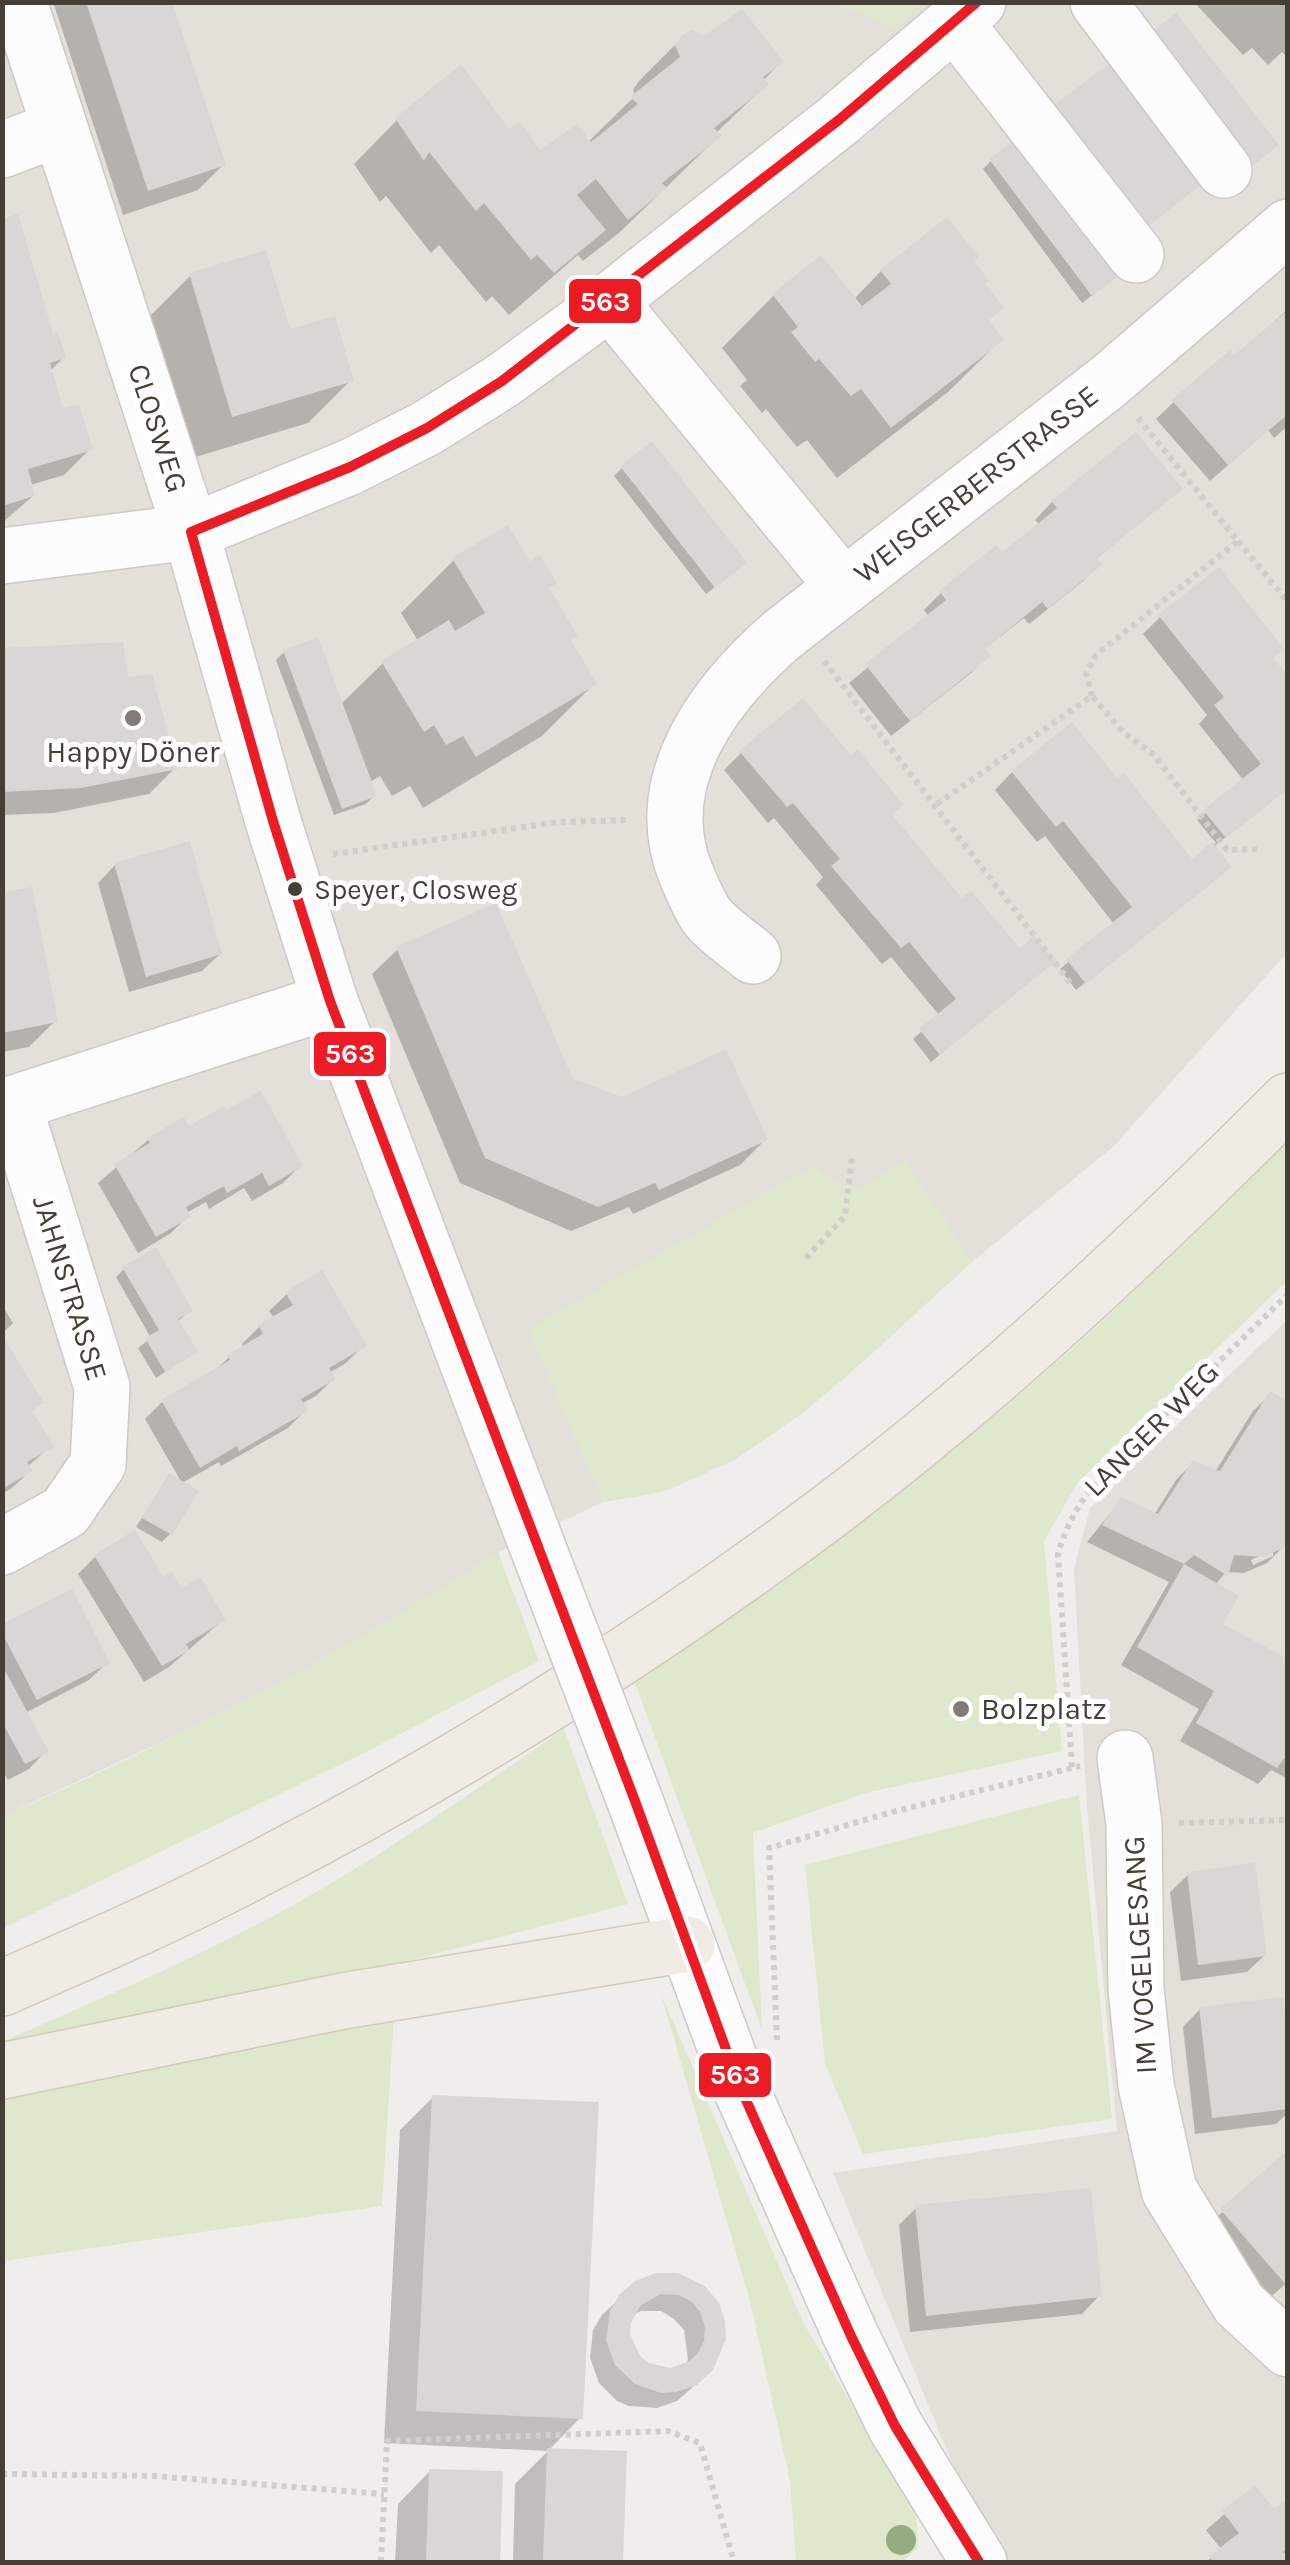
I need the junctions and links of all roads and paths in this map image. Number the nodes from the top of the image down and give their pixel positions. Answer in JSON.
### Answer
{"nodes":[{"id":1,"x":19,"y":2,"type":"edge"},
{"id":2,"x":1098,"y":2,"type":"edge"},
{"id":3,"x":967,"y":13,"type":"edge"},
{"id":4,"x":60,"y":128,"type":"junction"},
{"id":5,"x":2,"y":150,"type":"edge"},
{"id":6,"x":1224,"y":170,"type":"dead end"},
{"id":7,"x":1288,"y":227,"type":"edge"},
{"id":8,"x":1136,"y":255,"type":"dead end"},
{"id":9,"x":609,"y":301,"type":"junction"},
{"id":10,"x":1109,"y":381,"type":"junction"},
{"id":11,"x":192,"y":532,"type":"junction"},
{"id":12,"x":1238,"y":540,"type":"junction"},
{"id":13,"x":2,"y":556,"type":"edge"},
{"id":14,"x":844,"y":587,"type":"junction"},
{"id":15,"x":1288,"y":602,"type":"edge"},
{"id":16,"x":796,"y":624,"type":"junction"},
{"id":17,"x":1092,"y":696,"type":"junction"},
{"id":18,"x":936,"y":804,"type":"junction"},
{"id":19,"x":675,"y":824,"type":"junction"},
{"id":20,"x":1262,"y":849,"type":"dead end"},
{"id":21,"x":286,"y":860,"type":"junction"},
{"id":22,"x":753,"y":956,"type":"dead end"},
{"id":23,"x":1072,"y":985,"type":"dead end"},
{"id":24,"x":330,"y":1001,"type":"junction"},
{"id":25,"x":1288,"y":1102,"type":"edge"},
{"id":26,"x":8,"y":1106,"type":"edge"},
{"id":27,"x":852,"y":1157,"type":"dead end"},
{"id":28,"x":806,"y":1258,"type":"dead end"},
{"id":29,"x":1288,"y":1294,"type":"edge"},
{"id":30,"x":2,"y":1547,"type":"edge"},
{"id":31,"x":1125,"y":1758,"type":"joint"},
{"id":32,"x":1072,"y":1768,"type":"junction"},
{"id":33,"x":1288,"y":1820,"type":"edge"},
{"id":34,"x":1134,"y":1824,"type":"junction"},
{"id":35,"x":687,"y":1944,"type":"junction"},
{"id":36,"x":2,"y":1988,"type":"edge"},
{"id":37,"x":2,"y":2070,"type":"edge"},
{"id":38,"x":738,"y":2082,"type":"junction"},
{"id":39,"x":1288,"y":2349,"type":"edge"},
{"id":40,"x":2,"y":2474,"type":"edge"},
{"id":41,"x":384,"y":2494,"type":"junction"},
{"id":42,"x":963,"y":2558,"type":"edge"},
{"id":43,"x":381,"y":2562,"type":"edge"},
{"id":44,"x":734,"y":2562,"type":"edge"}],
"edges":[{"from":1,"to":4,"type":"street","name":"CLOSWEG"},
{"from":2,"to":6,"type":"street"},
{"from":3,"to":8,"type":"street"},
{"from":3,"to":9,"type":"street"},
{"from":4,"to":5,"type":"street"},
{"from":4,"to":11,"type":"street","name":"CLOSWEG"},
{"from":7,"to":10,"type":"street","name":"WEISGERBERSTRASSE"},
{"from":9,"to":11,"type":"street"},
{"from":9,"to":14,"type":"street","name":"WEISGERBERSTRASSE"},
{"from":10,"to":12,"type":"path","name":"WEISGERBERSTRASSE"},
{"from":10,"to":14,"type":"street","name":"WEISGERBERSTRASSE"},
{"from":11,"to":13,"type":"street"},
{"from":11,"to":21,"type":"street","name":"CLOSWEG"},
{"from":12,"to":15,"type":"path","name":"WEISGERBERSTRASSE"},
{"from":12,"to":17,"type":"path"},
{"from":14,"to":16,"type":"street","name":"WEISGERBERSTRASSE"},
{"from":16,"to":18,"type":"path"},
{"from":16,"to":19,"type":"street","name":"WEISGERBERSTRASSE"},
{"from":17,"to":18,"type":"path"},
{"from":17,"to":20,"type":"path"},
{"from":18,"to":23,"type":"path"},
{"from":19,"to":21,"type":"path"},
{"from":19,"to":22,"type":"street","name":"WEISGERBERSTRASSE"},
{"from":21,"to":24,"type":"street","name":"CLOSWEG"},
{"from":24,"to":26,"type":"street"},
{"from":24,"to":35,"type":"street","name":"CLOSWEG","bridge":true},
{"from":25,"to":36,"type":"main road"},
{"from":26,"to":30,"type":"street","name":"JAHNSTRASSE"},
{"from":27,"to":28,"type":"path"},
{"from":29,"to":32,"type":"path","name":"LANGER WEG"},
{"from":31,"to":32,"type":"path"},
{"from":31,"to":34,"type":"street","name":"IM VOGELGESANG"},
{"from":32,"to":38,"type":"path"},
{"from":33,"to":34,"type":"path"},
{"from":34,"to":39,"type":"street","name":"IM VOGELGESANG"},
{"from":35,"to":37,"type":"main road"},
{"from":35,"to":38,"type":"street","name":"CLOSWEG"},
{"from":38,"to":42,"type":"street","name":"CLOSWEG"},
{"from":40,"to":41,"type":"path"},
{"from":41,"to":43,"type":"path"},
{"from":41,"to":44,"type":"path"}]}
